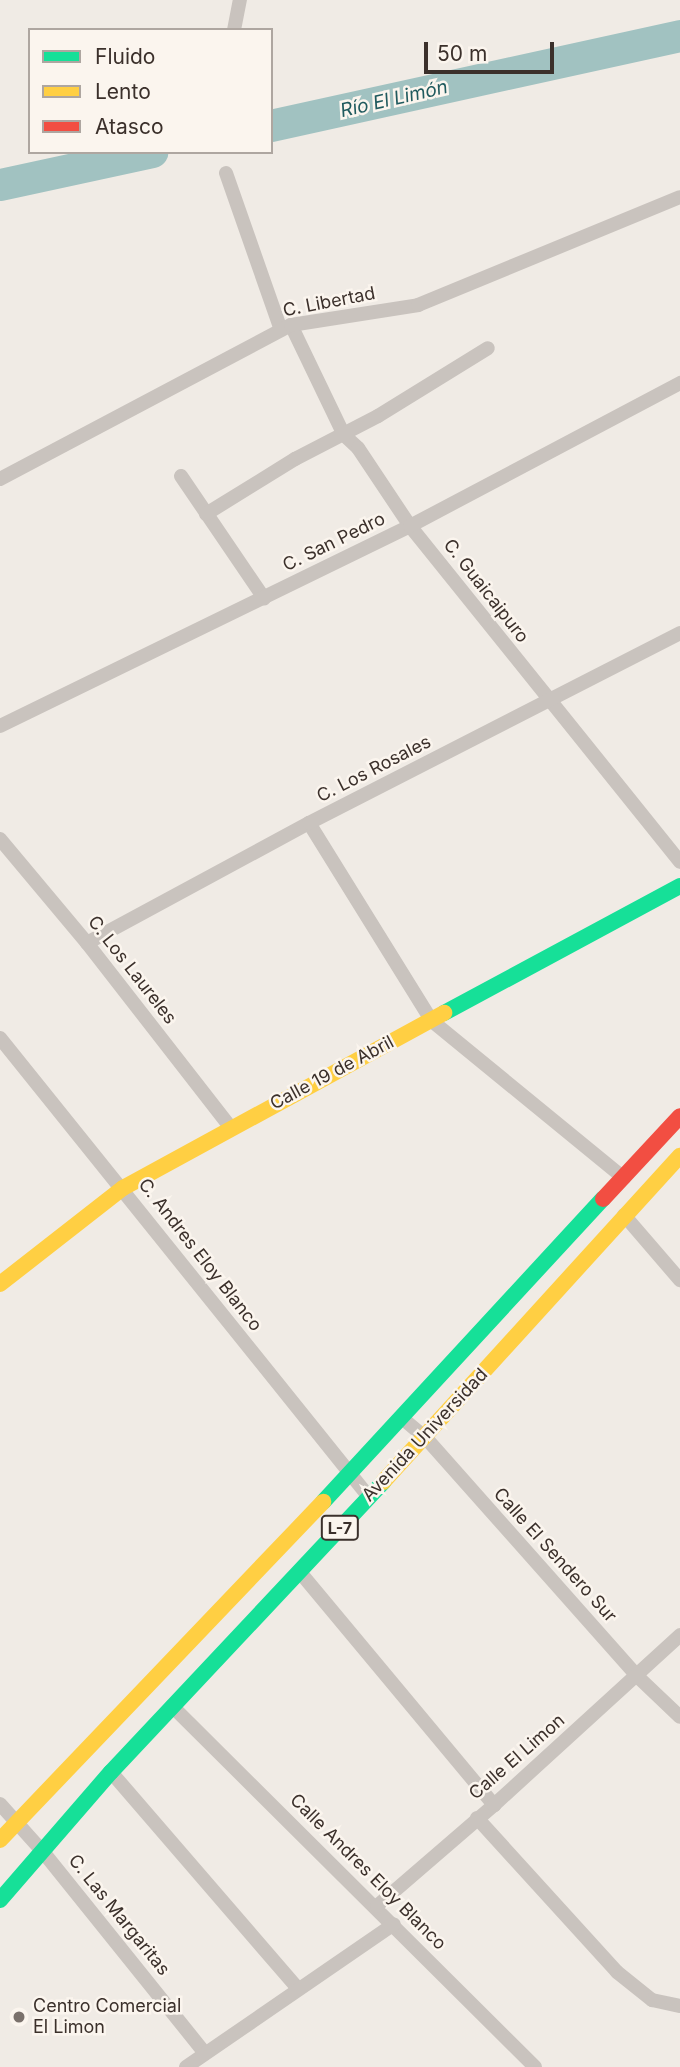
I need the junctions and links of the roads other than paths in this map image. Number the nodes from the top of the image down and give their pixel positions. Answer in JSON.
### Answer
{"nodes":[{"id":1,"x":240,"y":0,"type":"edge"},
{"id":2,"x":234,"y":28,"type":"edge"},
{"id":3,"x":226,"y":173,"type":"dead end"},
{"id":4,"x":680,"y":197,"type":"edge"},
{"id":5,"x":286,"y":328,"type":"junction"},
{"id":6,"x":488,"y":348,"type":"dead end"},
{"id":7,"x":680,"y":383,"type":"edge"},
{"id":8,"x":344,"y":435,"type":"junction"},
{"id":9,"x":181,"y":476,"type":"dead end"},
{"id":10,"x":0,"y":479,"type":"edge"},
{"id":11,"x":206,"y":514,"type":"junction"},
{"id":12,"x":410,"y":526,"type":"junction"},
{"id":13,"x":264,"y":598,"type":"junction"},
{"id":14,"x":680,"y":633,"type":"edge"},
{"id":15,"x":548,"y":701,"type":"junction"},
{"id":16,"x":0,"y":726,"type":"edge"},
{"id":17,"x":309,"y":823,"type":"junction"},
{"id":18,"x":0,"y":839,"type":"edge"},
{"id":19,"x":680,"y":862,"type":"edge"},
{"id":20,"x":680,"y":887,"type":"edge"},
{"id":21,"x":87,"y":943,"type":"junction"},
{"id":22,"x":432,"y":1021,"type":"junction"},
{"id":23,"x":0,"y":1038,"type":"edge"},
{"id":24,"x":680,"y":1116,"type":"edge"},
{"id":25,"x":230,"y":1127,"type":"junction"},
{"id":26,"x":680,"y":1156,"type":"edge"},
{"id":27,"x":624,"y":1178,"type":"junction"},
{"id":28,"x":123,"y":1188,"type":"junction"},
{"id":29,"x":624,"y":1215,"type":"junction"},
{"id":30,"x":680,"y":1280,"type":"edge"},
{"id":31,"x":0,"y":1284,"type":"edge"},
{"id":32,"x":402,"y":1418,"type":"junction"},
{"id":33,"x":425,"y":1437,"type":"junction"},
{"id":34,"x":349,"y":1475,"type":"junction"},
{"id":35,"x":369,"y":1497,"type":"junction"},
{"id":36,"x":299,"y":1570,"type":"junction"},
{"id":37,"x":680,"y":1634,"type":"edge"},
{"id":38,"x":637,"y":1676,"type":"junction"},
{"id":39,"x":172,"y":1706,"type":"junction"},
{"id":40,"x":680,"y":1717,"type":"edge"},
{"id":41,"x":111,"y":1772,"type":"junction"},
{"id":42,"x":0,"y":1804,"type":"edge"},
{"id":43,"x":494,"y":1805,"type":"junction"},
{"id":44,"x":477,"y":1818,"type":"junction"},
{"id":45,"x":15,"y":1823,"type":"junction"},
{"id":46,"x":0,"y":1840,"type":"edge"},
{"id":47,"x":44,"y":1853,"type":"junction"},
{"id":48,"x":0,"y":1900,"type":"edge"},
{"id":49,"x":377,"y":1906,"type":"junction"},
{"id":50,"x":394,"y":1924,"type":"junction"},
{"id":51,"x":298,"y":1989,"type":"junction"},
{"id":52,"x":680,"y":2006,"type":"edge"},
{"id":53,"x":205,"y":2053,"type":"junction"},
{"id":54,"x":186,"y":2067,"type":"edge"},
{"id":55,"x":535,"y":2067,"type":"edge"}],
"edges":[{"from":1,"to":2,"type":"street"},
{"from":3,"to":5,"type":"street","name":"C. Guaicaipuro"},
{"from":4,"to":5,"type":"street","name":"C. Libertad"},
{"from":5,"to":8,"type":"street","name":"C. Guaicaipuro"},
{"from":5,"to":10,"type":"street","name":"C. Libertad"},
{"from":6,"to":8,"type":"street"},
{"from":7,"to":12,"type":"street","name":"C. San Pedro"},
{"from":8,"to":11,"type":"street"},
{"from":8,"to":12,"type":"street","name":"C. Guaicaipuro"},
{"from":9,"to":11,"type":"street"},
{"from":11,"to":13,"type":"street"},
{"from":12,"to":13,"type":"street","name":"C. San Pedro"},
{"from":12,"to":15,"type":"street","name":"C. Guaicaipuro"},
{"from":13,"to":16,"type":"street","name":"C. San Pedro"},
{"from":14,"to":15,"type":"street","name":"C. Los Rosales"},
{"from":15,"to":17,"type":"street","name":"C. Los Rosales"},
{"from":15,"to":19,"type":"street","name":"C. Guaicaipuro"},
{"from":17,"to":21,"type":"street","name":"C. Los Rosales"},
{"from":17,"to":22,"type":"street"},
{"from":18,"to":21,"type":"street","name":"C. Los Laureles"},
{"from":20,"to":22,"type":"main road","name":"Calle 19 de Abril"},
{"from":21,"to":25,"type":"street","name":"C. Los Laureles"},
{"from":22,"to":25,"type":"main road","name":"Calle 19 de Abril"},
{"from":22,"to":27,"type":"street"},
{"from":23,"to":28,"type":"street","name":"C. Andres Eloy Blanco"},
{"from":24,"to":27,"type":"main road","name":"Avenida Universidad","number":"L-7"},
{"from":25,"to":28,"type":"main road","name":"Calle 19 de Abril"},
{"from":26,"to":29,"type":"main road","name":"Avenida Universidad","number":"L-7"},
{"from":27,"to":32,"type":"main road","name":"Avenida Universidad","number":"L-7"},
{"from":28,"to":31,"type":"main road","name":"Calle 19 de Abril"},
{"from":28,"to":34,"type":"street","name":"C. Andres Eloy Blanco"},
{"from":29,"to":30,"type":"street"},
{"from":29,"to":33,"type":"main road","name":"Avenida Universidad","number":"L-7"},
{"from":32,"to":33,"type":"street","name":"Calle El Sendero Sur"},
{"from":32,"to":34,"type":"main road","name":"Avenida Universidad","number":"L-7"},
{"from":33,"to":35,"type":"main road","name":"Avenida Universidad","number":"L-7"},
{"from":33,"to":38,"type":"street","name":"Calle El Sendero Sur"},
{"from":34,"to":35,"type":"street","name":"C. Andres Eloy Blanco"},
{"from":34,"to":45,"type":"main road","name":"Avenida Universidad","number":"L-7"},
{"from":35,"to":36,"type":"main road","name":"Avenida Universidad","number":"L-7"},
{"from":36,"to":39,"type":"main road","name":"Avenida Universidad","number":"L-7"},
{"from":36,"to":43,"type":"street"},
{"from":37,"to":38,"type":"street","name":"Calle El Limon"},
{"from":38,"to":40,"type":"street","name":"Calle El Sendero Sur"},
{"from":38,"to":43,"type":"street","name":"Calle El Limon"},
{"from":39,"to":41,"type":"main road","name":"Avenida Universidad","number":"L-7"},
{"from":39,"to":49,"type":"street","name":"Calle Andres Eloy Blanco"},
{"from":41,"to":47,"type":"main road","name":"Avenida Universidad","number":"L-7"},
{"from":41,"to":51,"type":"street"},
{"from":42,"to":45,"type":"street","name":"C. Las Margaritas"},
{"from":43,"to":44,"type":"street","name":"Calle El Limon"},
{"from":44,"to":49,"type":"street","name":"Calle El Limon"},
{"from":44,"to":52,"type":"street"},
{"from":45,"to":46,"type":"main road","name":"Avenida Universidad","number":"L-7"},
{"from":45,"to":47,"type":"street","name":"C. Las Margaritas"},
{"from":47,"to":48,"type":"main road","name":"Avenida Universidad","number":"L-7"},
{"from":47,"to":53,"type":"street","name":"C. Las Margaritas"},
{"from":49,"to":50,"type":"street","name":"Calle Andres Eloy Blanco"},
{"from":50,"to":51,"type":"street"},
{"from":50,"to":55,"type":"street","name":"Calle Andres Eloy Blanco"},
{"from":51,"to":53,"type":"street"},
{"from":53,"to":54,"type":"street"}]}
